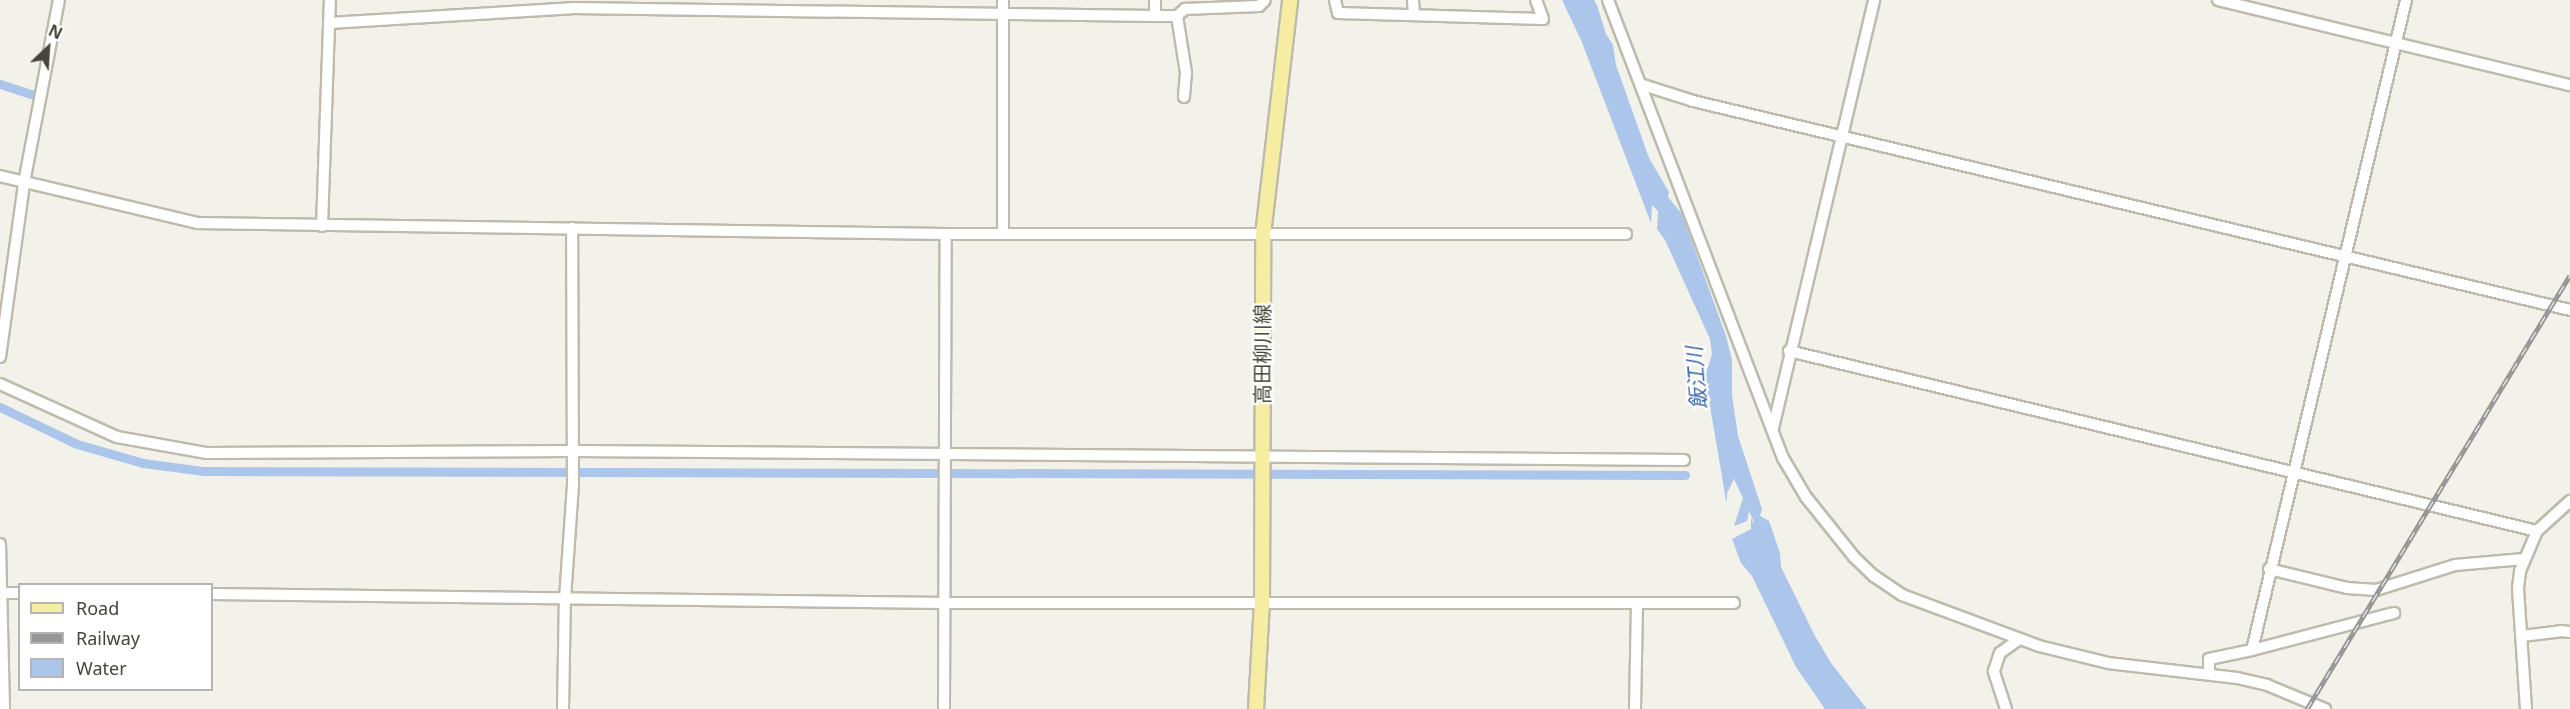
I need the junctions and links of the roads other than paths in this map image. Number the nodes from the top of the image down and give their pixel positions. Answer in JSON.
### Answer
{"nodes":[{"id":1,"x":59,"y":0,"type":"edge"},
{"id":2,"x":330,"y":0,"type":"edge"},
{"id":3,"x":1003,"y":0,"type":"edge"},
{"id":4,"x":1155,"y":0,"type":"edge"},
{"id":5,"x":1265,"y":0,"type":"edge"},
{"id":6,"x":1290,"y":0,"type":"edge"},
{"id":7,"x":1335,"y":0,"type":"edge"},
{"id":8,"x":1413,"y":0,"type":"edge"},
{"id":9,"x":1536,"y":0,"type":"edge"},
{"id":10,"x":1608,"y":0,"type":"edge"},
{"id":11,"x":1874,"y":0,"type":"edge"},
{"id":12,"x":2218,"y":0,"type":"edge"},
{"id":13,"x":2406,"y":0,"type":"edge"},
{"id":14,"x":572,"y":4,"type":"edge"},
{"id":15,"x":1003,"y":12,"type":"junction"},
{"id":16,"x":1414,"y":15,"type":"junction"},
{"id":17,"x":1155,"y":16,"type":"junction"},
{"id":18,"x":1176,"y":16,"type":"junction"},
{"id":19,"x":329,"y":23,"type":"junction"},
{"id":20,"x":2396,"y":42,"type":"junction"},
{"id":21,"x":1643,"y":85,"type":"junction"},
{"id":22,"x":2570,"y":85,"type":"edge"},
{"id":23,"x":1184,"y":97,"type":"dead end"},
{"id":24,"x":1841,"y":136,"type":"junction"},
{"id":25,"x":0,"y":176,"type":"edge"},
{"id":26,"x":24,"y":183,"type":"junction"},
{"id":27,"x":322,"y":226,"type":"junction"},
{"id":28,"x":572,"y":228,"type":"junction"},
{"id":29,"x":946,"y":234,"type":"junction"},
{"id":30,"x":1003,"y":234,"type":"junction"},
{"id":31,"x":1626,"y":234,"type":"dead end"},
{"id":32,"x":1263,"y":235,"type":"junction"},
{"id":33,"x":2344,"y":257,"type":"junction"},
{"id":34,"x":2570,"y":310,"type":"edge"},
{"id":35,"x":1789,"y":351,"type":"junction"},
{"id":36,"x":0,"y":357,"type":"edge"},
{"id":37,"x":0,"y":384,"type":"edge"},
{"id":38,"x":1773,"y":428,"type":"junction"},
{"id":39,"x":573,"y":455,"type":"junction"},
{"id":40,"x":946,"y":457,"type":"junction"},
{"id":41,"x":1262,"y":459,"type":"junction"},
{"id":42,"x":1684,"y":460,"type":"dead end"},
{"id":43,"x":2292,"y":474,"type":"junction"},
{"id":44,"x":2570,"y":501,"type":"edge"},
{"id":45,"x":2537,"y":531,"type":"junction"},
{"id":46,"x":0,"y":544,"type":"edge"},
{"id":47,"x":2524,"y":559,"type":"junction"},
{"id":48,"x":2269,"y":569,"type":"junction"},
{"id":49,"x":2,"y":593,"type":"junction"},
{"id":50,"x":18,"y":593,"type":"edge"},
{"id":51,"x":213,"y":594,"type":"edge"},
{"id":52,"x":565,"y":599,"type":"junction"},
{"id":53,"x":1262,"y":601,"type":"junction"},
{"id":54,"x":946,"y":603,"type":"junction"},
{"id":55,"x":1636,"y":603,"type":"junction"},
{"id":56,"x":1734,"y":603,"type":"dead end"},
{"id":57,"x":2394,"y":613,"type":"dead end"},
{"id":58,"x":2570,"y":632,"type":"edge"},
{"id":59,"x":2522,"y":636,"type":"junction"},
{"id":60,"x":2019,"y":639,"type":"junction"},
{"id":61,"x":2252,"y":650,"type":"junction"},
{"id":62,"x":2209,"y":674,"type":"junction"},
{"id":63,"x":4,"y":709,"type":"edge"},
{"id":64,"x":563,"y":709,"type":"edge"},
{"id":65,"x":944,"y":709,"type":"edge"},
{"id":66,"x":1256,"y":709,"type":"edge"},
{"id":67,"x":1635,"y":709,"type":"edge"},
{"id":68,"x":2006,"y":709,"type":"edge"},
{"id":69,"x":2325,"y":709,"type":"edge"},
{"id":70,"x":2526,"y":709,"type":"edge"}],
"edges":[{"from":1,"to":26,"type":"street"},
{"from":2,"to":19,"type":"street"},
{"from":3,"to":15,"type":"street"},
{"from":4,"to":17,"type":"street"},
{"from":5,"to":18,"type":"street"},
{"from":6,"to":32,"type":"main road","name":"高田柳川線"},
{"from":7,"to":16,"type":"street"},
{"from":8,"to":16,"type":"street"},
{"from":9,"to":16,"type":"street"},
{"from":10,"to":21,"type":"street"},
{"from":11,"to":24,"type":"street"},
{"from":12,"to":20,"type":"street"},
{"from":13,"to":20,"type":"street"},
{"from":14,"to":15,"type":"street"},
{"from":14,"to":19,"type":"street"},
{"from":15,"to":17,"type":"street"},
{"from":15,"to":30,"type":"street"},
{"from":17,"to":18,"type":"street"},
{"from":18,"to":23,"type":"street"},
{"from":19,"to":27,"type":"street"},
{"from":20,"to":22,"type":"street"},
{"from":20,"to":33,"type":"street"},
{"from":21,"to":24,"type":"street"},
{"from":21,"to":38,"type":"street"},
{"from":24,"to":33,"type":"street"},
{"from":24,"to":35,"type":"street"},
{"from":25,"to":26,"type":"street"},
{"from":26,"to":27,"type":"street"},
{"from":26,"to":36,"type":"street"},
{"from":27,"to":28,"type":"street"},
{"from":28,"to":29,"type":"street"},
{"from":28,"to":39,"type":"street"},
{"from":29,"to":30,"type":"street"},
{"from":29,"to":40,"type":"street"},
{"from":30,"to":32,"type":"street"},
{"from":31,"to":32,"type":"street"},
{"from":32,"to":41,"type":"main road","name":"高田柳川線"},
{"from":33,"to":34,"type":"street"},
{"from":33,"to":43,"type":"street"},
{"from":35,"to":38,"type":"street"},
{"from":35,"to":43,"type":"street"},
{"from":37,"to":39,"type":"street"},
{"from":38,"to":60,"type":"street"},
{"from":39,"to":40,"type":"street"},
{"from":39,"to":52,"type":"street"},
{"from":40,"to":41,"type":"street"},
{"from":40,"to":54,"type":"street"},
{"from":41,"to":42,"type":"street"},
{"from":41,"to":53,"type":"main road","name":"高田柳川線"},
{"from":43,"to":45,"type":"street"},
{"from":43,"to":48,"type":"street"},
{"from":44,"to":45,"type":"street"},
{"from":45,"to":47,"type":"street"},
{"from":46,"to":49,"type":"street"},
{"from":47,"to":48,"type":"street"},
{"from":47,"to":59,"type":"street"},
{"from":48,"to":61,"type":"street"},
{"from":49,"to":50,"type":"street"},
{"from":49,"to":63,"type":"street"},
{"from":51,"to":52,"type":"street"},
{"from":52,"to":54,"type":"street"},
{"from":52,"to":64,"type":"street"},
{"from":53,"to":54,"type":"street"},
{"from":53,"to":55,"type":"street"},
{"from":53,"to":66,"type":"main road","name":"高田柳川線"},
{"from":54,"to":65,"type":"street"},
{"from":55,"to":56,"type":"street"},
{"from":55,"to":67,"type":"street"},
{"from":57,"to":61,"type":"street"},
{"from":58,"to":59,"type":"street"},
{"from":59,"to":70,"type":"street"},
{"from":60,"to":62,"type":"street"},
{"from":60,"to":68,"type":"street"},
{"from":61,"to":62,"type":"street"},
{"from":62,"to":69,"type":"street"}]}
